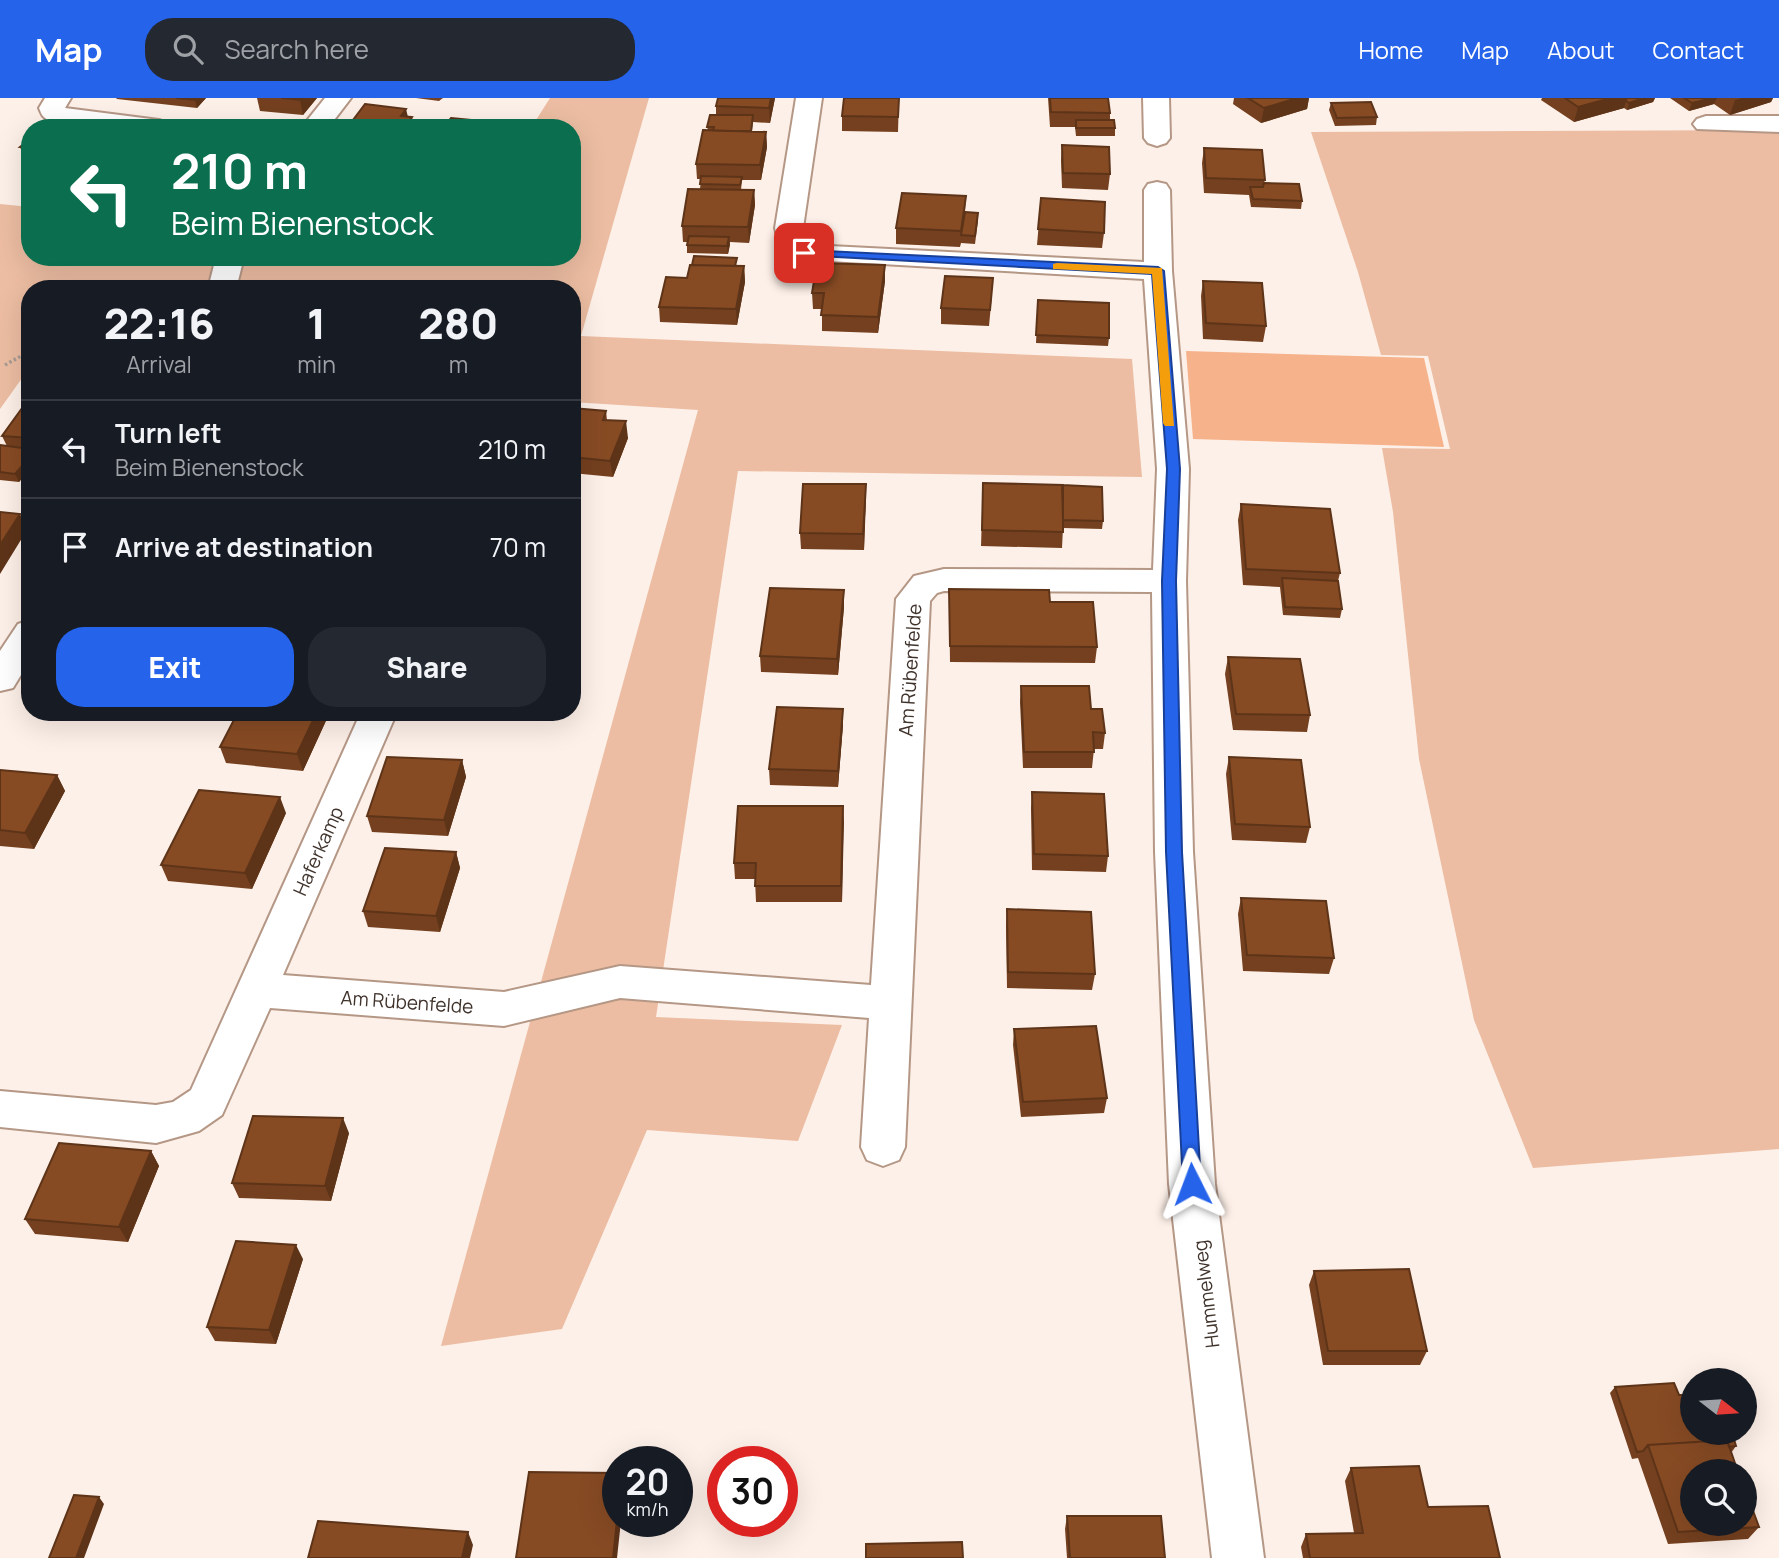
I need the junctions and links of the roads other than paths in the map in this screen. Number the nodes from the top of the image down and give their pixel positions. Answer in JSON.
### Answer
{"nodes":[{"id":1,"x":58,"y":98,"type":"edge"},
{"id":2,"x":338,"y":98,"type":"edge"},
{"id":3,"x":809,"y":98,"type":"edge"},
{"id":4,"x":1156,"y":98,"type":"edge"},
{"id":5,"x":90,"y":119,"type":"edge"},
{"id":6,"x":321,"y":119,"type":"edge"},
{"id":7,"x":1706,"y":124,"type":"dead end"},
{"id":8,"x":1779,"y":124,"type":"edge"},
{"id":9,"x":1157,"y":138,"type":"dead end"},
{"id":10,"x":1157,"y":190,"type":"dead end"},
{"id":11,"x":1158,"y":271,"type":"junction"},
{"id":12,"x":1169,"y":581,"type":"junction"},
{"id":13,"x":21,"y":646,"type":"edge"},
{"id":14,"x":0,"y":680,"type":"edge"},
{"id":15,"x":375,"y":721,"type":"edge"},
{"id":16,"x":258,"y":990,"type":"junction"},
{"id":17,"x":890,"y":1003,"type":"junction"},
{"id":18,"x":0,"y":1109,"type":"edge"},
{"id":19,"x":883,"y":1147,"type":"dead end"},
{"id":20,"x":1238,"y":1558,"type":"edge"}],
"edges":[{"from":1,"to":5,"type":"street"},
{"from":2,"to":6,"type":"street"},
{"from":3,"to":11,"type":"street"},
{"from":4,"to":9,"type":"street"},
{"from":7,"to":8,"type":"street"},
{"from":10,"to":11,"type":"street","name":"Hummelweg"},
{"from":11,"to":12,"type":"street","name":"Hummelweg"},
{"from":12,"to":17,"type":"street","name":"Am Rübenfelde"},
{"from":12,"to":20,"type":"street","name":"Hummelweg"},
{"from":13,"to":14,"type":"street"},
{"from":15,"to":16,"type":"street","name":"Haferkamp"},
{"from":16,"to":17,"type":"street","name":"Am Rübenfelde"},
{"from":16,"to":18,"type":"street"},
{"from":17,"to":19,"type":"street","name":"Am Rübenfelde"}]}
